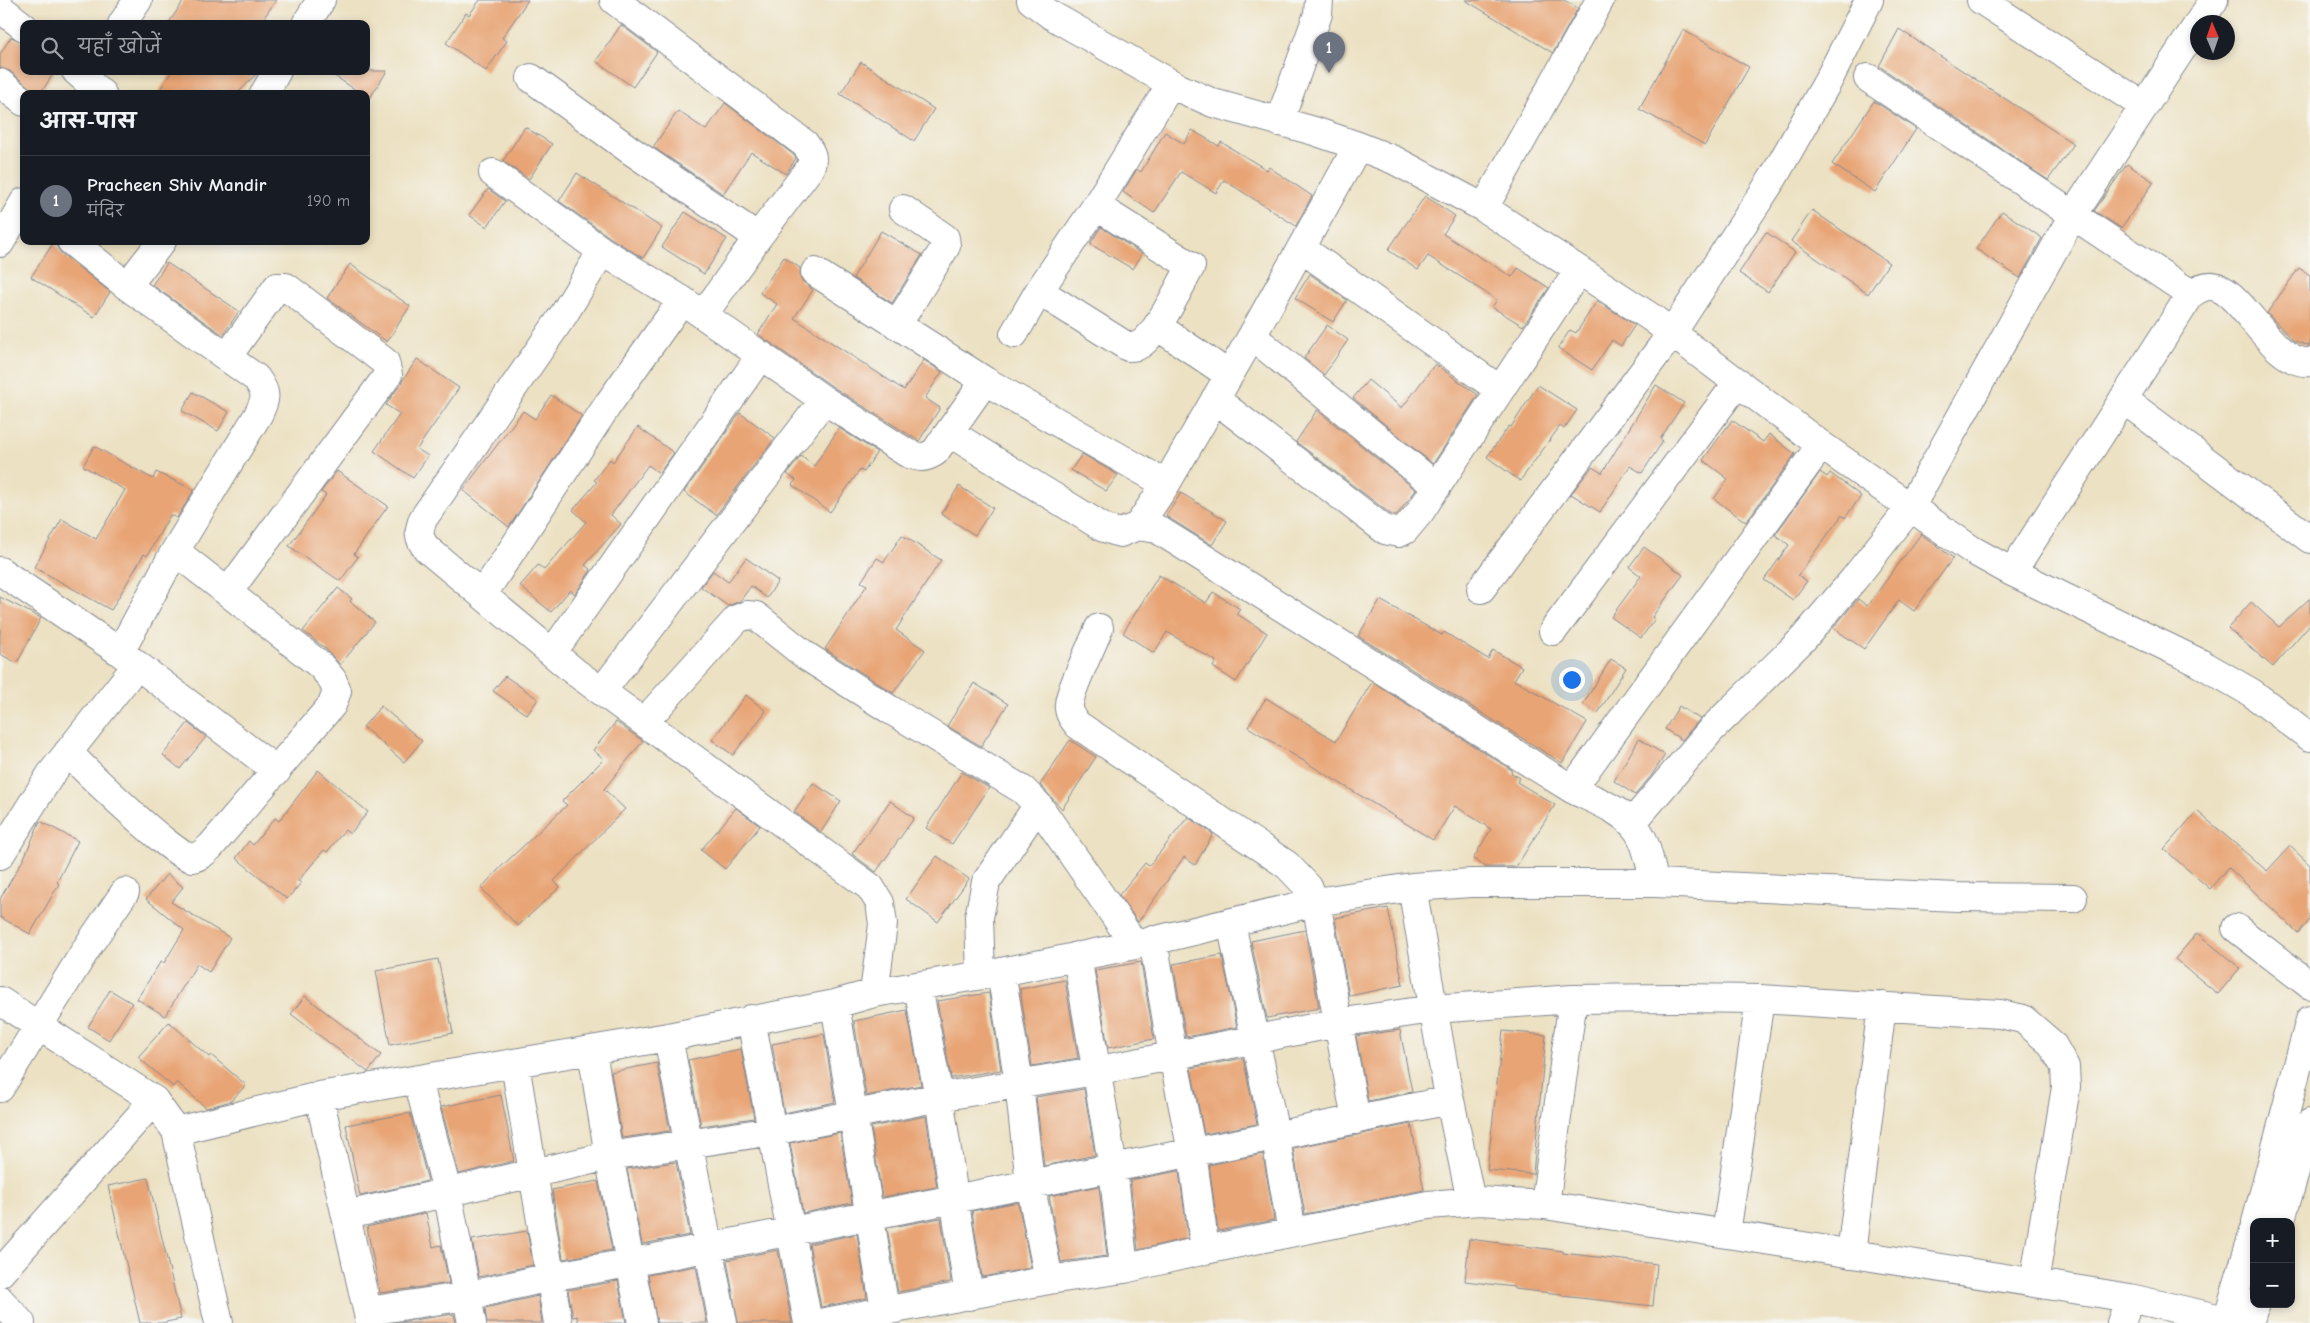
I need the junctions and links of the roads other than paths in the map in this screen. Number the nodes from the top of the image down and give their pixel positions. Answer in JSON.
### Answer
{"nodes":[{"id":1,"x":138,"y":0,"type":"edge"},
{"id":2,"x":321,"y":0,"type":"edge"},
{"id":3,"x":614,"y":0,"type":"edge"},
{"id":4,"x":1031,"y":0,"type":"edge"},
{"id":5,"x":1319,"y":0,"type":"edge"},
{"id":6,"x":1600,"y":0,"type":"edge"},
{"id":7,"x":1869,"y":0,"type":"edge"},
{"id":8,"x":1981,"y":0,"type":"edge"},
{"id":9,"x":2214,"y":0,"type":"edge"},
{"id":10,"x":0,"y":8,"type":"edge"},
{"id":11,"x":2204,"y":15,"type":"edge"},
{"id":12,"x":125,"y":20,"type":"edge"},
{"id":13,"x":308,"y":20,"type":"edge"},
{"id":14,"x":20,"y":24,"type":"edge"},
{"id":15,"x":2190,"y":35,"type":"edge"},
{"id":16,"x":275,"y":75,"type":"edge"},
{"id":17,"x":531,"y":78,"type":"dead end"},
{"id":18,"x":1868,"y":78,"type":"dead end"},
{"id":19,"x":0,"y":84,"type":"edge"},
{"id":20,"x":1171,"y":84,"type":"junction"},
{"id":21,"x":266,"y":90,"type":"edge"},
{"id":22,"x":20,"y":99,"type":"edge"},
{"id":23,"x":2144,"y":106,"type":"junction"},
{"id":24,"x":1279,"y":122,"type":"junction"},
{"id":25,"x":1358,"y":146,"type":"junction"},
{"id":26,"x":493,"y":173,"type":"dead end"},
{"id":27,"x":1096,"y":206,"type":"junction"},
{"id":28,"x":1484,"y":208,"type":"junction"},
{"id":29,"x":903,"y":209,"type":"dead end"},
{"id":30,"x":20,"y":210,"type":"edge"},
{"id":31,"x":2073,"y":215,"type":"junction"},
{"id":32,"x":758,"y":237,"type":"junction"},
{"id":33,"x":0,"y":243,"type":"edge"},
{"id":34,"x":76,"y":245,"type":"edge"},
{"id":35,"x":159,"y":245,"type":"edge"},
{"id":36,"x":1300,"y":248,"type":"junction"},
{"id":37,"x":602,"y":251,"type":"junction"},
{"id":38,"x":1579,"y":270,"type":"junction"},
{"id":39,"x":815,"y":272,"type":"dead end"},
{"id":40,"x":127,"y":286,"type":"junction"},
{"id":41,"x":1039,"y":290,"type":"junction"},
{"id":42,"x":2191,"y":294,"type":"junction"},
{"id":43,"x":693,"y":307,"type":"junction"},
{"id":44,"x":897,"y":325,"type":"junction"},
{"id":45,"x":1156,"y":326,"type":"junction"},
{"id":46,"x":1672,"y":333,"type":"junction"},
{"id":47,"x":1014,"y":334,"type":"dead end"},
{"id":48,"x":1252,"y":336,"type":"junction"},
{"id":49,"x":228,"y":356,"type":"junction"},
{"id":50,"x":761,"y":356,"type":"junction"},
{"id":51,"x":2310,"y":362,"type":"edge"},
{"id":52,"x":1229,"y":375,"type":"junction"},
{"id":53,"x":985,"y":381,"type":"junction"},
{"id":54,"x":1738,"y":382,"type":"junction"},
{"id":55,"x":1500,"y":390,"type":"junction"},
{"id":56,"x":1215,"y":399,"type":"junction"},
{"id":57,"x":2123,"y":399,"type":"junction"},
{"id":58,"x":824,"y":400,"type":"junction"},
{"id":59,"x":950,"y":433,"type":"junction"},
{"id":60,"x":1821,"y":444,"type":"junction"},
{"id":61,"x":1166,"y":484,"type":"junction"},
{"id":62,"x":1437,"y":487,"type":"junction"},
{"id":63,"x":1910,"y":508,"type":"junction"},
{"id":64,"x":1138,"y":526,"type":"junction"},
{"id":65,"x":2310,"y":539,"type":"edge"},
{"id":66,"x":175,"y":551,"type":"junction"},
{"id":67,"x":0,"y":571,"type":"edge"},
{"id":68,"x":2012,"y":572,"type":"junction"},
{"id":69,"x":1481,"y":589,"type":"dead end"},
{"id":70,"x":228,"y":592,"type":"junction"},
{"id":71,"x":483,"y":594,"type":"junction"},
{"id":72,"x":1099,"y":628,"type":"dead end"},
{"id":73,"x":1553,"y":631,"type":"dead end"},
{"id":74,"x":553,"y":652,"type":"junction"},
{"id":75,"x":128,"y":658,"type":"junction"},
{"id":76,"x":602,"y":691,"type":"junction"},
{"id":77,"x":644,"y":722,"type":"junction"},
{"id":78,"x":2307,"y":729,"type":"edge"},
{"id":79,"x":68,"y":752,"type":"junction"},
{"id":80,"x":277,"y":771,"type":"junction"},
{"id":81,"x":1572,"y":789,"type":"junction"},
{"id":82,"x":1038,"y":805,"type":"junction"},
{"id":83,"x":1632,"y":823,"type":"junction"},
{"id":84,"x":0,"y":855,"type":"edge"},
{"id":85,"x":1655,"y":884,"type":"junction"},
{"id":86,"x":1412,"y":887,"type":"junction"},
{"id":87,"x":125,"y":892,"type":"dead end"},
{"id":88,"x":2073,"y":898,"type":"dead end"},
{"id":89,"x":1316,"y":902,"type":"junction"},
{"id":90,"x":1231,"y":923,"type":"junction"},
{"id":91,"x":2236,"y":928,"type":"dead end"},
{"id":92,"x":1144,"y":943,"type":"junction"},
{"id":93,"x":1077,"y":956,"type":"junction"},
{"id":94,"x":991,"y":973,"type":"junction"},
{"id":95,"x":2310,"y":985,"type":"edge"},
{"id":96,"x":918,"y":987,"type":"junction"},
{"id":97,"x":874,"y":993,"type":"junction"},
{"id":98,"x":1573,"y":999,"type":"junction"},
{"id":99,"x":1760,"y":999,"type":"junction"},
{"id":100,"x":0,"y":1001,"type":"edge"},
{"id":101,"x":836,"y":1004,"type":"junction"},
{"id":102,"x":1882,"y":1006,"type":"junction"},
{"id":103,"x":1433,"y":1009,"type":"junction"},
{"id":104,"x":750,"y":1019,"type":"junction"},
{"id":105,"x":2310,"y":1020,"type":"edge"},
{"id":106,"x":1337,"y":1023,"type":"junction"},
{"id":107,"x":39,"y":1026,"type":"junction"},
{"id":108,"x":668,"y":1037,"type":"junction"},
{"id":109,"x":1254,"y":1040,"type":"junction"},
{"id":110,"x":592,"y":1051,"type":"junction"},
{"id":111,"x":1173,"y":1056,"type":"junction"},
{"id":112,"x":515,"y":1064,"type":"junction"},
{"id":113,"x":1095,"y":1071,"type":"junction"},
{"id":114,"x":418,"y":1081,"type":"junction"},
{"id":115,"x":1019,"y":1083,"type":"junction"},
{"id":116,"x":0,"y":1088,"type":"edge"},
{"id":117,"x":319,"y":1096,"type":"junction"},
{"id":118,"x":939,"y":1097,"type":"junction"},
{"id":119,"x":154,"y":1100,"type":"junction"},
{"id":120,"x":1450,"y":1100,"type":"junction"},
{"id":121,"x":853,"y":1115,"type":"junction"},
{"id":122,"x":1356,"y":1120,"type":"junction"},
{"id":123,"x":2310,"y":1123,"type":"edge"},
{"id":124,"x":176,"y":1131,"type":"junction"},
{"id":125,"x":773,"y":1131,"type":"junction"},
{"id":126,"x":1275,"y":1136,"type":"junction"},
{"id":127,"x":690,"y":1142,"type":"junction"},
{"id":128,"x":1192,"y":1152,"type":"junction"},
{"id":129,"x":609,"y":1156,"type":"junction"},
{"id":130,"x":1113,"y":1168,"type":"junction"},
{"id":131,"x":533,"y":1172,"type":"junction"},
{"id":132,"x":1030,"y":1183,"type":"junction"},
{"id":133,"x":447,"y":1191,"type":"junction"},
{"id":134,"x":955,"y":1198,"type":"junction"},
{"id":135,"x":1471,"y":1201,"type":"junction"},
{"id":136,"x":1545,"y":1205,"type":"junction"},
{"id":137,"x":347,"y":1215,"type":"junction"},
{"id":138,"x":868,"y":1215,"type":"junction"},
{"id":139,"x":2257,"y":1218,"type":"edge"},
{"id":140,"x":2281,"y":1218,"type":"edge"},
{"id":141,"x":789,"y":1231,"type":"junction"},
{"id":142,"x":1292,"y":1232,"type":"junction"},
{"id":143,"x":1726,"y":1234,"type":"junction"},
{"id":144,"x":708,"y":1247,"type":"junction"},
{"id":145,"x":1205,"y":1250,"type":"junction"},
{"id":146,"x":2250,"y":1251,"type":"edge"},
{"id":147,"x":1851,"y":1254,"type":"junction"},
{"id":148,"x":629,"y":1263,"type":"junction"},
{"id":149,"x":1124,"y":1269,"type":"junction"},
{"id":150,"x":0,"y":1274,"type":"edge"},
{"id":151,"x":550,"y":1277,"type":"junction"},
{"id":152,"x":1049,"y":1280,"type":"junction"},
{"id":153,"x":2034,"y":1283,"type":"junction"},
{"id":154,"x":467,"y":1296,"type":"junction"},
{"id":155,"x":969,"y":1296,"type":"junction"},
{"id":156,"x":0,"y":1300,"type":"edge"},
{"id":157,"x":2251,"y":1308,"type":"edge"},
{"id":158,"x":885,"y":1310,"type":"junction"},
{"id":159,"x":2125,"y":1311,"type":"edge"},
{"id":160,"x":369,"y":1317,"type":"edge"},
{"id":161,"x":2236,"y":1322,"type":"edge"},
{"id":162,"x":21,"y":1323,"type":"edge"},
{"id":163,"x":219,"y":1323,"type":"edge"},
{"id":164,"x":472,"y":1323,"type":"edge"},
{"id":165,"x":558,"y":1323,"type":"edge"},
{"id":166,"x":642,"y":1323,"type":"edge"},
{"id":167,"x":723,"y":1323,"type":"edge"},
{"id":168,"x":808,"y":1323,"type":"edge"},
{"id":169,"x":821,"y":1323,"type":"edge"}],
"edges":[{"from":1,"to":12,"type":"street"},
{"from":2,"to":13,"type":"street"},
{"from":3,"to":32,"type":"street"},
{"from":4,"to":20,"type":"street"},
{"from":5,"to":24,"type":"street"},
{"from":6,"to":28,"type":"street"},
{"from":7,"to":46,"type":"street"},
{"from":8,"to":23,"type":"street"},
{"from":9,"to":11,"type":"street"},
{"from":10,"to":14,"type":"street"},
{"from":15,"to":23,"type":"street"},
{"from":16,"to":21,"type":"street"},
{"from":17,"to":32,"type":"street"},
{"from":18,"to":31,"type":"street"},
{"from":19,"to":22,"type":"street"},
{"from":20,"to":24,"type":"street"},
{"from":20,"to":27,"type":"street"},
{"from":23,"to":31,"type":"street"},
{"from":24,"to":25,"type":"street"},
{"from":25,"to":28,"type":"street"},
{"from":25,"to":36,"type":"street"},
{"from":26,"to":37,"type":"street"},
{"from":27,"to":41,"type":"street"},
{"from":27,"to":45,"type":"street"},
{"from":28,"to":38,"type":"street"},
{"from":29,"to":44,"type":"street"},
{"from":30,"to":33,"type":"street"},
{"from":31,"to":42,"type":"street"},
{"from":31,"to":63,"type":"street"},
{"from":32,"to":43,"type":"street"},
{"from":34,"to":40,"type":"street"},
{"from":35,"to":40,"type":"street"},
{"from":36,"to":48,"type":"street"},
{"from":36,"to":55,"type":"street"},
{"from":37,"to":43,"type":"street"},
{"from":37,"to":71,"type":"street"},
{"from":38,"to":46,"type":"street"},
{"from":38,"to":55,"type":"street"},
{"from":39,"to":44,"type":"street"},
{"from":40,"to":49,"type":"street"},
{"from":41,"to":45,"type":"street"},
{"from":41,"to":47,"type":"street"},
{"from":42,"to":51,"type":"street"},
{"from":42,"to":57,"type":"street"},
{"from":43,"to":50,"type":"street"},
{"from":43,"to":71,"type":"street"},
{"from":44,"to":53,"type":"street"},
{"from":45,"to":52,"type":"street"},
{"from":46,"to":54,"type":"street"},
{"from":46,"to":69,"type":"street"},
{"from":48,"to":52,"type":"street"},
{"from":48,"to":62,"type":"street"},
{"from":49,"to":66,"type":"street"},
{"from":49,"to":70,"type":"street"},
{"from":50,"to":58,"type":"street"},
{"from":50,"to":74,"type":"street"},
{"from":52,"to":56,"type":"street"},
{"from":53,"to":59,"type":"street"},
{"from":53,"to":61,"type":"street"},
{"from":54,"to":60,"type":"street"},
{"from":54,"to":73,"type":"street"},
{"from":55,"to":62,"type":"street"},
{"from":56,"to":61,"type":"street"},
{"from":56,"to":62,"type":"street"},
{"from":57,"to":65,"type":"street"},
{"from":57,"to":68,"type":"street"},
{"from":58,"to":59,"type":"street"},
{"from":58,"to":76,"type":"street"},
{"from":59,"to":64,"type":"street"},
{"from":60,"to":63,"type":"street"},
{"from":60,"to":81,"type":"street"},
{"from":61,"to":64,"type":"street"},
{"from":63,"to":68,"type":"street"},
{"from":63,"to":83,"type":"street"},
{"from":64,"to":81,"type":"street"},
{"from":66,"to":70,"type":"street"},
{"from":66,"to":75,"type":"street"},
{"from":67,"to":75,"type":"street"},
{"from":68,"to":78,"type":"street"},
{"from":70,"to":80,"type":"street"},
{"from":71,"to":74,"type":"street"},
{"from":72,"to":89,"type":"street"},
{"from":74,"to":76,"type":"street"},
{"from":75,"to":79,"type":"street"},
{"from":75,"to":80,"type":"street"},
{"from":76,"to":77,"type":"street"},
{"from":77,"to":82,"type":"street"},
{"from":77,"to":97,"type":"street"},
{"from":79,"to":80,"type":"street"},
{"from":79,"to":84,"type":"street"},
{"from":81,"to":83,"type":"street"},
{"from":82,"to":92,"type":"street"},
{"from":82,"to":94,"type":"street"},
{"from":83,"to":85,"type":"street"},
{"from":85,"to":86,"type":"street"},
{"from":85,"to":88,"type":"street"},
{"from":86,"to":89,"type":"street"},
{"from":86,"to":103,"type":"street"},
{"from":87,"to":107,"type":"street"},
{"from":89,"to":90,"type":"street"},
{"from":89,"to":106,"type":"street"},
{"from":90,"to":92,"type":"street"},
{"from":90,"to":109,"type":"street"},
{"from":91,"to":95,"type":"street"},
{"from":92,"to":93,"type":"street"},
{"from":92,"to":111,"type":"street"},
{"from":93,"to":94,"type":"street"},
{"from":93,"to":113,"type":"street"},
{"from":94,"to":96,"type":"street"},
{"from":94,"to":115,"type":"street"},
{"from":96,"to":97,"type":"street"},
{"from":96,"to":118,"type":"street"},
{"from":97,"to":101,"type":"street"},
{"from":98,"to":99,"type":"street"},
{"from":98,"to":103,"type":"street"},
{"from":98,"to":136,"type":"street"},
{"from":99,"to":102,"type":"street"},
{"from":99,"to":143,"type":"street"},
{"from":100,"to":107,"type":"street"},
{"from":101,"to":104,"type":"street"},
{"from":101,"to":121,"type":"street"},
{"from":102,"to":147,"type":"street"},
{"from":102,"to":153,"type":"street"},
{"from":103,"to":106,"type":"street"},
{"from":103,"to":120,"type":"street"},
{"from":104,"to":108,"type":"street"},
{"from":104,"to":125,"type":"street"},
{"from":105,"to":139,"type":"street"},
{"from":106,"to":109,"type":"street"},
{"from":106,"to":122,"type":"street"},
{"from":107,"to":116,"type":"street"},
{"from":107,"to":119,"type":"street"},
{"from":108,"to":110,"type":"street"},
{"from":108,"to":127,"type":"street"},
{"from":109,"to":111,"type":"street"},
{"from":109,"to":126,"type":"street"},
{"from":110,"to":112,"type":"street"},
{"from":110,"to":129,"type":"street"},
{"from":111,"to":113,"type":"street"},
{"from":111,"to":128,"type":"street"},
{"from":112,"to":114,"type":"street"},
{"from":112,"to":131,"type":"street"},
{"from":113,"to":115,"type":"street"},
{"from":113,"to":130,"type":"street"},
{"from":114,"to":117,"type":"street"},
{"from":114,"to":133,"type":"street"},
{"from":115,"to":118,"type":"street"},
{"from":115,"to":132,"type":"street"},
{"from":117,"to":124,"type":"street"},
{"from":117,"to":137,"type":"street"},
{"from":118,"to":121,"type":"street"},
{"from":118,"to":134,"type":"street"},
{"from":119,"to":124,"type":"street"},
{"from":119,"to":150,"type":"street"},
{"from":120,"to":122,"type":"street"},
{"from":120,"to":135,"type":"street"},
{"from":121,"to":125,"type":"street"},
{"from":121,"to":138,"type":"street"},
{"from":122,"to":126,"type":"street"},
{"from":123,"to":140,"type":"street"},
{"from":124,"to":163,"type":"street"},
{"from":125,"to":127,"type":"street"},
{"from":125,"to":141,"type":"street"},
{"from":126,"to":128,"type":"street"},
{"from":126,"to":142,"type":"street"},
{"from":127,"to":129,"type":"street"},
{"from":127,"to":144,"type":"street"},
{"from":128,"to":130,"type":"street"},
{"from":128,"to":145,"type":"street"},
{"from":129,"to":131,"type":"street"},
{"from":129,"to":148,"type":"street"},
{"from":130,"to":132,"type":"street"},
{"from":130,"to":149,"type":"street"},
{"from":131,"to":133,"type":"street"},
{"from":131,"to":151,"type":"street"},
{"from":132,"to":134,"type":"street"},
{"from":132,"to":152,"type":"street"},
{"from":133,"to":137,"type":"street"},
{"from":133,"to":154,"type":"street"},
{"from":134,"to":138,"type":"street"},
{"from":134,"to":155,"type":"street"},
{"from":135,"to":136,"type":"street"},
{"from":135,"to":142,"type":"street"},
{"from":136,"to":143,"type":"street"},
{"from":137,"to":160,"type":"street"},
{"from":138,"to":141,"type":"street"},
{"from":138,"to":158,"type":"street"},
{"from":141,"to":144,"type":"street"},
{"from":141,"to":168,"type":"street"},
{"from":142,"to":145,"type":"street"},
{"from":143,"to":147,"type":"street"},
{"from":144,"to":148,"type":"street"},
{"from":144,"to":167,"type":"street"},
{"from":145,"to":149,"type":"street"},
{"from":146,"to":161,"type":"street"},
{"from":147,"to":153,"type":"street"},
{"from":148,"to":151,"type":"street"},
{"from":148,"to":166,"type":"street"},
{"from":149,"to":152,"type":"street"},
{"from":151,"to":154,"type":"street"},
{"from":151,"to":165,"type":"street"},
{"from":152,"to":155,"type":"street"},
{"from":153,"to":159,"type":"street"},
{"from":154,"to":160,"type":"street"},
{"from":154,"to":164,"type":"street"},
{"from":155,"to":158,"type":"street"},
{"from":156,"to":162,"type":"street"},
{"from":157,"to":161,"type":"street"},
{"from":158,"to":169,"type":"street"},
{"from":159,"to":161,"type":"street"}]}
